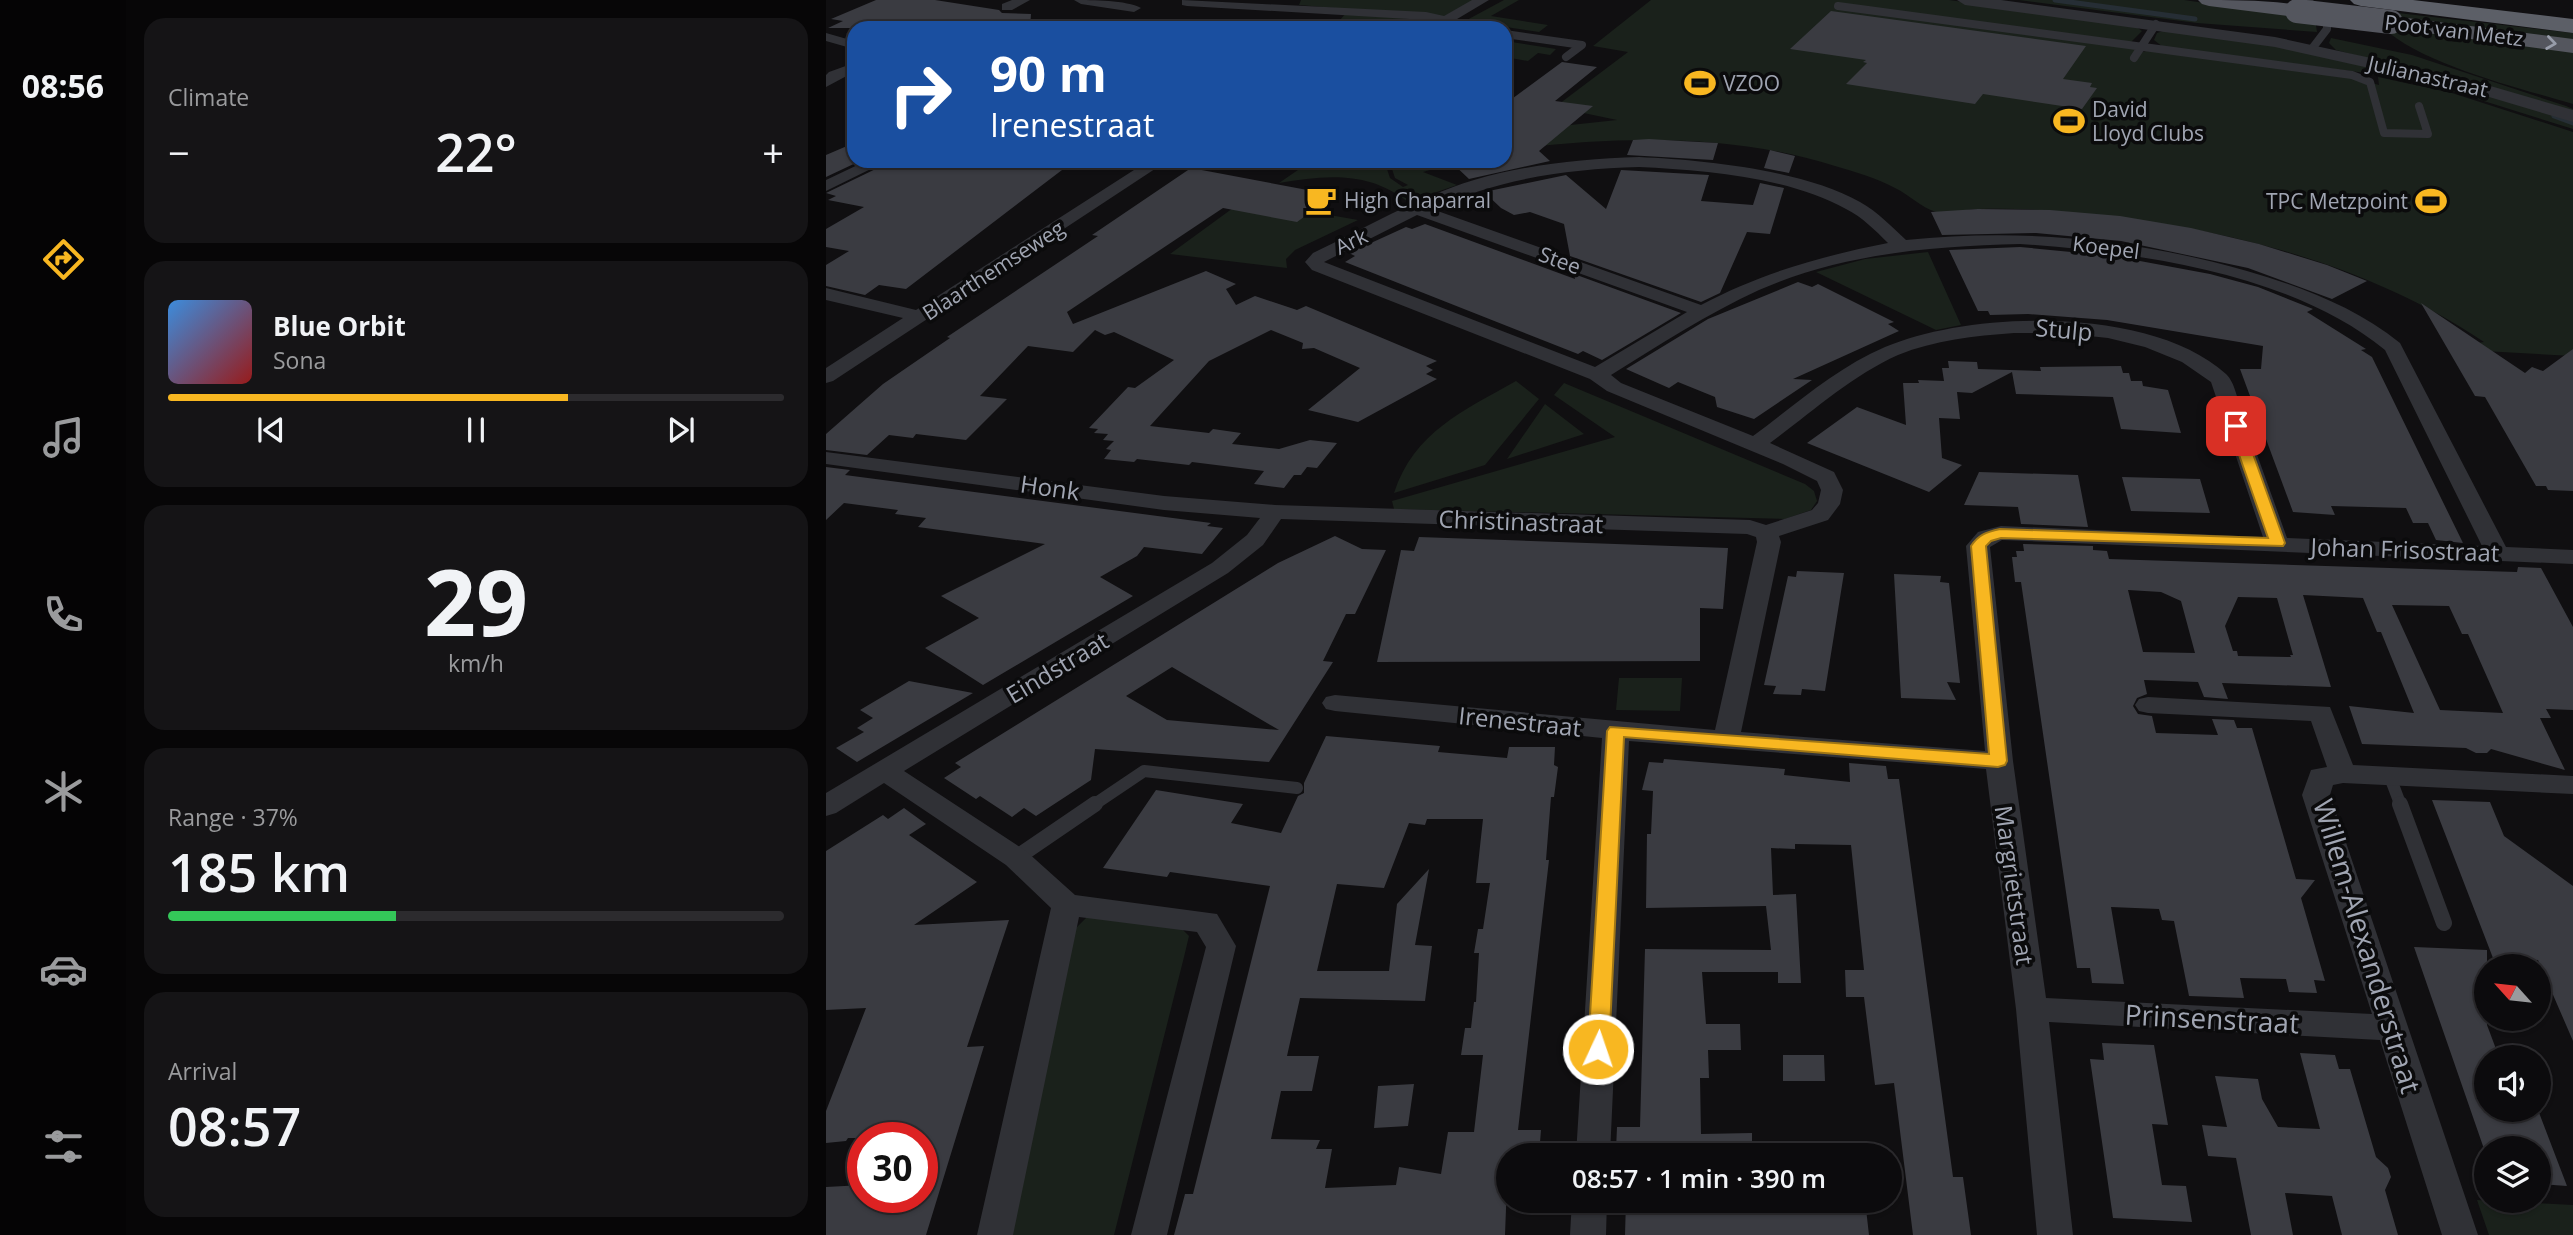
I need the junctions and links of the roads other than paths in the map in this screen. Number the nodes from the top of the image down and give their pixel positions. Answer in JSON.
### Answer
{"nodes":[{"id":1,"x":1023,"y":0,"type":"edge"},
{"id":2,"x":1081,"y":0,"type":"edge"},
{"id":3,"x":1190,"y":0,"type":"edge"},
{"id":4,"x":1482,"y":0,"type":"edge"},
{"id":5,"x":1965,"y":0,"type":"edge"},
{"id":6,"x":2209,"y":0,"type":"edge"},
{"id":7,"x":2448,"y":0,"type":"edge"},
{"id":8,"x":2367,"y":1,"type":"edge"},
{"id":9,"x":1111,"y":2,"type":"edge"},
{"id":10,"x":1245,"y":3,"type":"edge"},
{"id":11,"x":2302,"y":5,"type":"edge"},
{"id":12,"x":1838,"y":6,"type":"dead end"},
{"id":13,"x":1007,"y":7,"type":"dead end"},
{"id":14,"x":1133,"y":8,"type":"dead end"},
{"id":15,"x":2573,"y":15,"type":"edge"},
{"id":16,"x":1446,"y":20,"type":"junction"},
{"id":17,"x":1449,"y":21,"type":"edge"},
{"id":18,"x":2155,"y":25,"type":"junction"},
{"id":19,"x":2573,"y":26,"type":"edge"},
{"id":20,"x":1512,"y":35,"type":"edge"},
{"id":21,"x":826,"y":37,"type":"edge"},
{"id":22,"x":847,"y":42,"type":"edge"},
{"id":23,"x":2141,"y":46,"type":"junction"},
{"id":24,"x":2573,"y":46,"type":"edge"},
{"id":25,"x":2311,"y":50,"type":"junction"},
{"id":26,"x":1566,"y":57,"type":"dead end"},
{"id":27,"x":2134,"y":58,"type":"dead end"},
{"id":28,"x":847,"y":70,"type":"edge"},
{"id":29,"x":826,"y":83,"type":"edge"},
{"id":30,"x":2419,"y":106,"type":"dead end"},
{"id":31,"x":2573,"y":116,"type":"edge"},
{"id":32,"x":864,"y":168,"type":"edge"},
{"id":33,"x":1148,"y":168,"type":"edge"},
{"id":34,"x":826,"y":186,"type":"edge"},
{"id":35,"x":1419,"y":210,"type":"junction"},
{"id":36,"x":1903,"y":247,"type":"junction"},
{"id":37,"x":826,"y":294,"type":"edge"},
{"id":38,"x":1701,"y":311,"type":"junction"},
{"id":39,"x":921,"y":317,"type":"junction"},
{"id":40,"x":1597,"y":375,"type":"junction"},
{"id":41,"x":826,"y":377,"type":"edge"},
{"id":42,"x":1755,"y":444,"type":"junction"},
{"id":43,"x":826,"y":458,"type":"edge"},
{"id":44,"x":1829,"y":504,"type":"joint"},
{"id":45,"x":1275,"y":512,"type":"junction"},
{"id":46,"x":1766,"y":533,"type":"junction"},
{"id":47,"x":1986,"y":537,"type":"joint"},
{"id":48,"x":2277,"y":543,"type":"junction"},
{"id":49,"x":2497,"y":552,"type":"junction"},
{"id":50,"x":2573,"y":557,"type":"edge"},
{"id":51,"x":1335,"y":702,"type":"dead end"},
{"id":52,"x":2148,"y":705,"type":"dead end"},
{"id":53,"x":1616,"y":731,"type":"junction"},
{"id":54,"x":1726,"y":740,"type":"junction"},
{"id":55,"x":1998,"y":761,"type":"junction"},
{"id":56,"x":885,"y":771,"type":"junction"},
{"id":57,"x":2343,"y":774,"type":"junction"},
{"id":58,"x":2390,"y":777,"type":"junction"},
{"id":59,"x":2573,"y":785,"type":"edge"},
{"id":60,"x":1297,"y":788,"type":"dead end"},
{"id":61,"x":826,"y":806,"type":"edge"},
{"id":62,"x":1016,"y":858,"type":"junction"},
{"id":63,"x":1067,"y":905,"type":"junction"},
{"id":64,"x":2444,"y":923,"type":"dead end"},
{"id":65,"x":2032,"y":1009,"type":"junction"},
{"id":66,"x":2392,"y":1028,"type":"junction"},
{"id":67,"x":1593,"y":1143,"type":"edge"},
{"id":68,"x":1589,"y":1213,"type":"edge"},
{"id":69,"x":995,"y":1235,"type":"edge"},
{"id":70,"x":1149,"y":1235,"type":"edge"},
{"id":71,"x":1588,"y":1235,"type":"edge"},
{"id":72,"x":2055,"y":1235,"type":"edge"},
{"id":73,"x":2460,"y":1235,"type":"edge"}],
"edges":[{"from":1,"to":13,"type":"street"},
{"from":2,"to":9,"type":"street"},
{"from":3,"to":10,"type":"street"},
{"from":4,"to":16,"type":"street"},
{"from":5,"to":18,"type":"street","name":"Julianastraat"},
{"from":6,"to":11,"type":"highway","name":"Poot van Metz"},
{"from":7,"to":15,"type":"highway","name":"Poot van Metz"},
{"from":8,"to":19,"type":"highway","name":"Poot van Metz"},
{"from":9,"to":14,"type":"street"},
{"from":10,"to":16,"type":"street"},
{"from":11,"to":24,"type":"highway","name":"Poot van Metz","one_way":true,"bridge":true},
{"from":11,"to":25,"type":"lane"},
{"from":12,"to":23,"type":"lane"},
{"from":16,"to":17,"type":"lane"},
{"from":18,"to":23,"type":"lane"},
{"from":18,"to":25,"type":"street","name":"Julianastraat"},
{"from":20,"to":26,"type":"lane"},
{"from":21,"to":22,"type":"street"},
{"from":23,"to":27,"type":"lane"},
{"from":23,"to":30,"type":"lane"},
{"from":25,"to":31,"type":"street","name":"Julianastraat"},
{"from":28,"to":29,"type":"street"},
{"from":32,"to":34,"type":"street"},
{"from":33,"to":39,"type":"street","name":"Blaarthemseweg"},
{"from":35,"to":36,"type":"street","name":"Ark"},
{"from":35,"to":38,"type":"street","name":"Stee"},
{"from":35,"to":40,"type":"street","name":"Ark"},
{"from":36,"to":38,"type":"street","name":"Koepel"},
{"from":36,"to":49,"type":"street","name":"Koepel"},
{"from":37,"to":39,"type":"street"},
{"from":38,"to":40,"type":"street","name":"Koepel"},
{"from":39,"to":41,"type":"street","name":"Blaarthemseweg"},
{"from":40,"to":42,"type":"street","name":"Ark"},
{"from":42,"to":44,"type":"street","name":"Ark"},
{"from":42,"to":48,"type":"street","name":"Stulp"},
{"from":43,"to":45,"type":"street","name":"Honk"},
{"from":44,"to":46,"type":"street","name":"Christinastraat"},
{"from":45,"to":46,"type":"street","name":"Christinastraat"},
{"from":45,"to":56,"type":"street","name":"Eindstraat"},
{"from":46,"to":54,"type":"street"},
{"from":47,"to":48,"type":"street","name":"Johan Frisostraat"},
{"from":47,"to":55,"type":"street","name":"Margrietstraat"},
{"from":48,"to":49,"type":"street","name":"Johan Frisostraat"},
{"from":49,"to":50,"type":"street","name":"Johan Frisostraat"},
{"from":51,"to":53,"type":"street","name":"Irenestraat"},
{"from":52,"to":57,"type":"street"},
{"from":53,"to":54,"type":"street","name":"Irenestraat"},
{"from":53,"to":67,"type":"street"},
{"from":54,"to":55,"type":"street","name":"Irenestraat"},
{"from":55,"to":65,"type":"street","name":"Margrietstraat"},
{"from":56,"to":61,"type":"street","name":"Eindstraat"},
{"from":56,"to":62,"type":"street"},
{"from":57,"to":58,"type":"street","name":"Willem-Alexanderstraat"},
{"from":57,"to":66,"type":"street","name":"Willem-Alexanderstraat"},
{"from":58,"to":59,"type":"street","name":"Willem-Alexanderstraat"},
{"from":58,"to":64,"type":"lane"},
{"from":60,"to":62,"type":"lane"},
{"from":62,"to":63,"type":"street"},
{"from":63,"to":69,"type":"street"},
{"from":63,"to":70,"type":"street"},
{"from":65,"to":66,"type":"street","name":"Prinsenstraat"},
{"from":65,"to":72,"type":"street","name":"Margrietstraat"},
{"from":66,"to":73,"type":"street","name":"Willem-Alexanderstraat"},
{"from":68,"to":71,"type":"street"}]}
